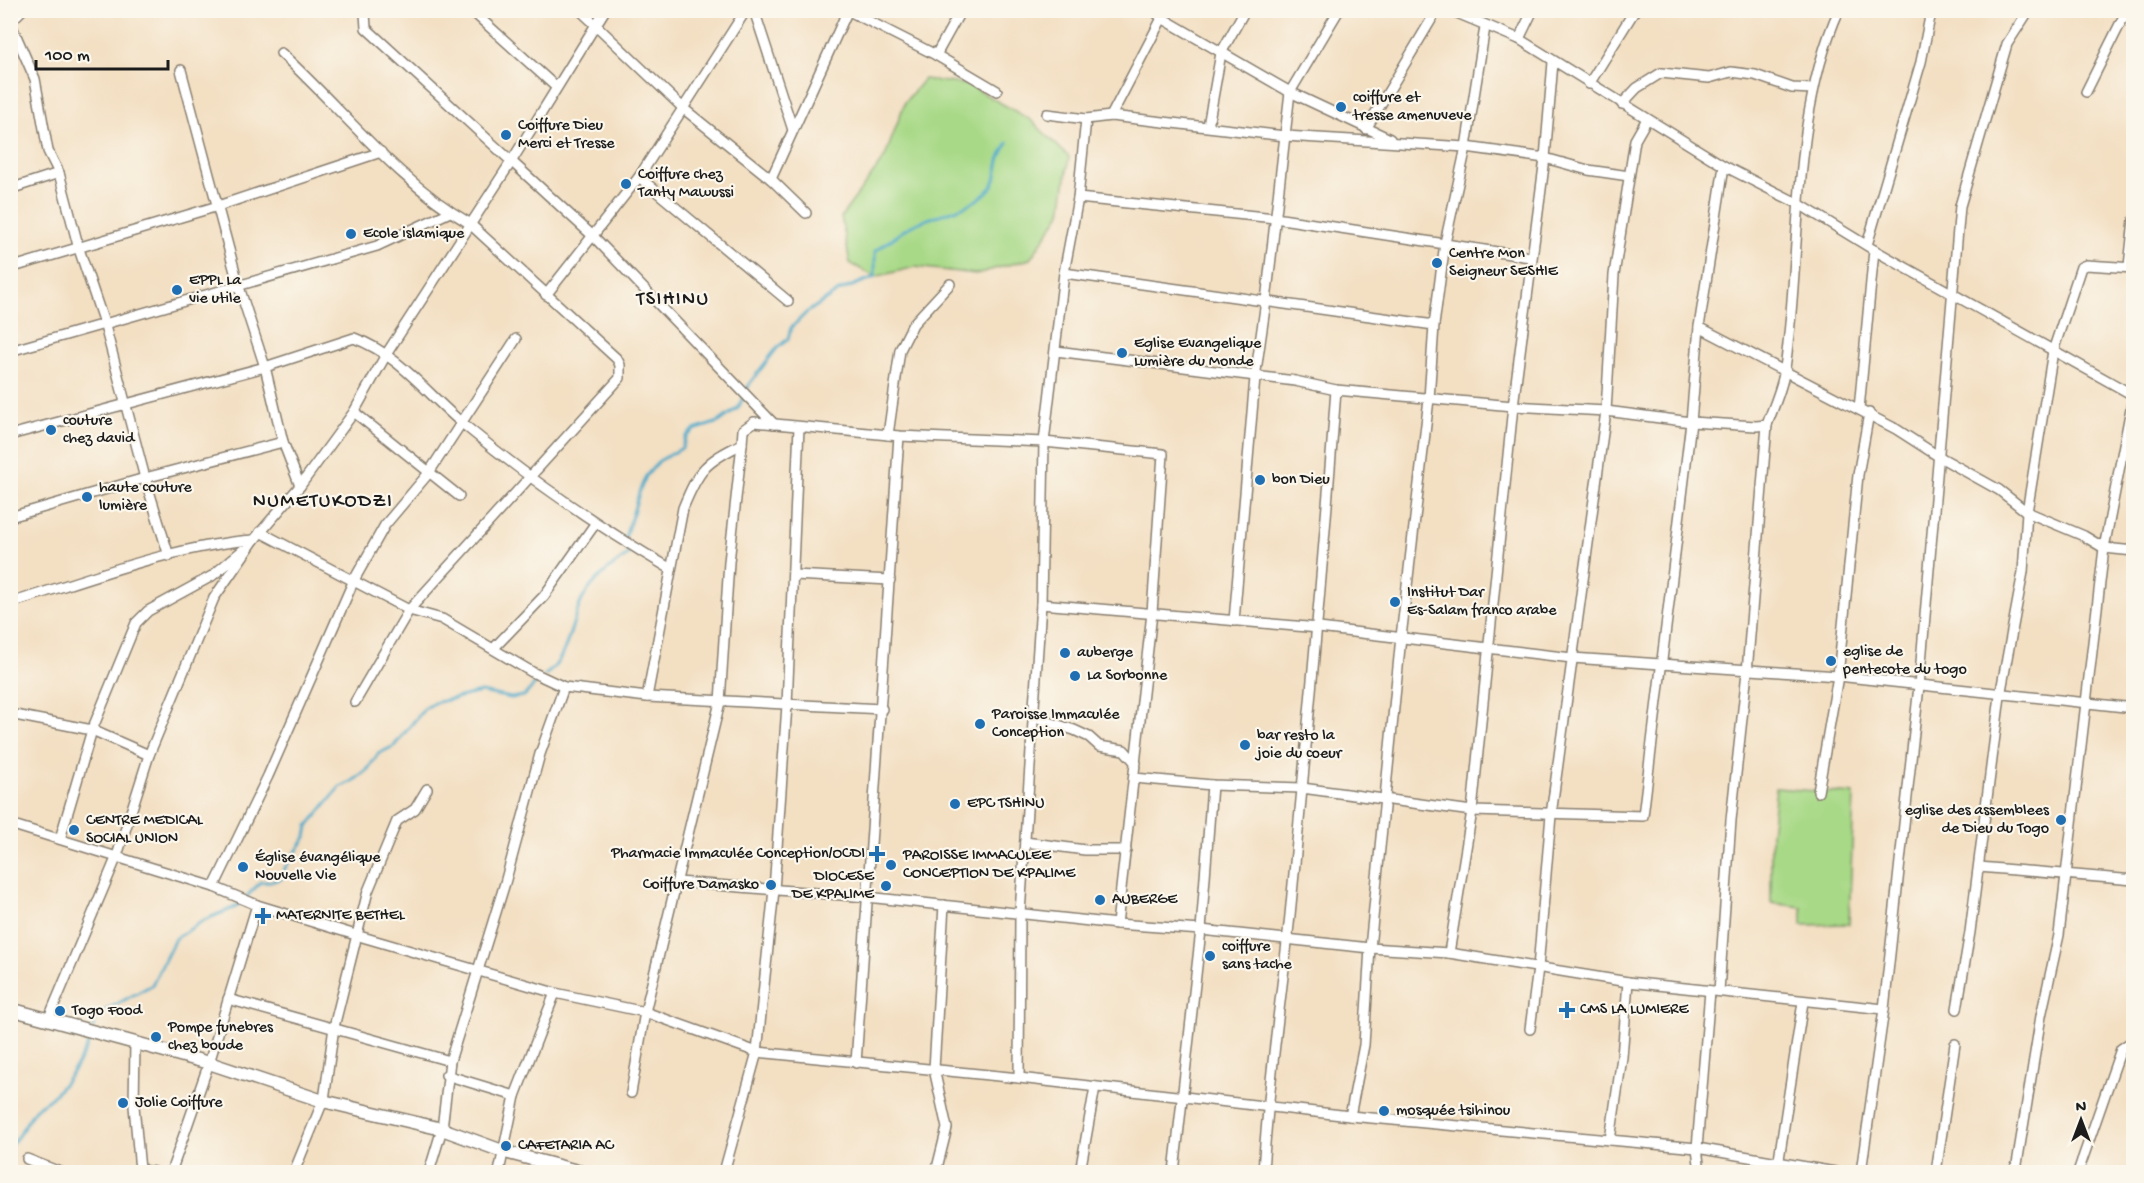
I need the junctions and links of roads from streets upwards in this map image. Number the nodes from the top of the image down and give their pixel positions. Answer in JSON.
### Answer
{"nodes":[{"id":1,"x":22,"y":10,"type":"edge"},
{"id":2,"x":367,"y":10,"type":"edge"},
{"id":3,"x":471,"y":10,"type":"edge"},
{"id":4,"x":580,"y":10,"type":"edge"},
{"id":5,"x":605,"y":10,"type":"edge"},
{"id":6,"x":746,"y":10,"type":"edge"},
{"id":7,"x":754,"y":10,"type":"edge"},
{"id":8,"x":961,"y":10,"type":"edge"},
{"id":9,"x":1245,"y":10,"type":"edge"},
{"id":10,"x":1339,"y":10,"type":"edge"},
{"id":11,"x":1437,"y":10,"type":"edge"},
{"id":12,"x":1450,"y":10,"type":"edge"},
{"id":13,"x":1533,"y":10,"type":"edge"},
{"id":14,"x":1635,"y":10,"type":"edge"},
{"id":15,"x":1839,"y":10,"type":"edge"},
{"id":16,"x":1935,"y":10,"type":"edge"},
{"id":17,"x":2029,"y":10,"type":"edge"},
{"id":18,"x":2127,"y":10,"type":"edge"},
{"id":19,"x":848,"y":11,"type":"edge"},
{"id":20,"x":1159,"y":13,"type":"edge"},
{"id":21,"x":11,"y":22,"type":"edge"},
{"id":22,"x":596,"y":25,"type":"junction"},
{"id":23,"x":1485,"y":27,"type":"junction"},
{"id":24,"x":1519,"y":39,"type":"junction"},
{"id":25,"x":281,"y":53,"type":"dead end"},
{"id":26,"x":1221,"y":53,"type":"junction"},
{"id":27,"x":936,"y":55,"type":"junction"},
{"id":28,"x":1553,"y":62,"type":"junction"},
{"id":29,"x":181,"y":70,"type":"dead end"},
{"id":30,"x":1589,"y":84,"type":"junction"},
{"id":31,"x":556,"y":87,"type":"junction"},
{"id":32,"x":1813,"y":89,"type":"junction"},
{"id":33,"x":998,"y":91,"type":"dead end"},
{"id":34,"x":1290,"y":92,"type":"junction"},
{"id":35,"x":2086,"y":92,"type":"dead end"},
{"id":36,"x":1622,"y":104,"type":"junction"},
{"id":37,"x":684,"y":108,"type":"junction"},
{"id":38,"x":1047,"y":114,"type":"dead end"},
{"id":39,"x":1111,"y":116,"type":"junction"},
{"id":40,"x":1086,"y":119,"type":"junction"},
{"id":41,"x":1647,"y":119,"type":"junction"},
{"id":42,"x":1208,"y":126,"type":"junction"},
{"id":43,"x":1366,"y":129,"type":"junction"},
{"id":44,"x":793,"y":130,"type":"junction"},
{"id":45,"x":1285,"y":136,"type":"junction"},
{"id":46,"x":1396,"y":141,"type":"junction"},
{"id":47,"x":1466,"y":147,"type":"junction"},
{"id":48,"x":381,"y":152,"type":"junction"},
{"id":49,"x":1545,"y":158,"type":"junction"},
{"id":50,"x":511,"y":162,"type":"junction"},
{"id":51,"x":1724,"y":166,"type":"junction"},
{"id":52,"x":59,"y":173,"type":"junction"},
{"id":53,"x":1629,"y":176,"type":"junction"},
{"id":54,"x":639,"y":177,"type":"junction"},
{"id":55,"x":771,"y":179,"type":"junction"},
{"id":56,"x":10,"y":189,"type":"edge"},
{"id":57,"x":1078,"y":198,"type":"junction"},
{"id":58,"x":1799,"y":204,"type":"junction"},
{"id":59,"x":218,"y":206,"type":"junction"},
{"id":60,"x":450,"y":212,"type":"junction"},
{"id":61,"x":806,"y":213,"type":"dead end"},
{"id":62,"x":1275,"y":218,"type":"junction"},
{"id":63,"x":2133,"y":220,"type":"edge"},
{"id":64,"x":470,"y":223,"type":"junction"},
{"id":65,"x":594,"y":237,"type":"junction"},
{"id":66,"x":1445,"y":243,"type":"junction"},
{"id":67,"x":1870,"y":247,"type":"junction"},
{"id":68,"x":79,"y":249,"type":"junction"},
{"id":69,"x":1530,"y":257,"type":"junction"},
{"id":70,"x":2131,"y":267,"type":"edge"},
{"id":71,"x":10,"y":268,"type":"edge"},
{"id":72,"x":1064,"y":273,"type":"junction"},
{"id":73,"x":950,"y":284,"type":"dead end"},
{"id":74,"x":239,"y":287,"type":"junction"},
{"id":75,"x":1953,"y":293,"type":"junction"},
{"id":76,"x":546,"y":295,"type":"junction"},
{"id":77,"x":788,"y":301,"type":"dead end"},
{"id":78,"x":1266,"y":301,"type":"junction"},
{"id":79,"x":1434,"y":325,"type":"junction"},
{"id":80,"x":105,"y":326,"type":"junction"},
{"id":81,"x":1700,"y":327,"type":"junction"},
{"id":82,"x":516,"y":339,"type":"dead end"},
{"id":83,"x":10,"y":351,"type":"edge"},
{"id":84,"x":1056,"y":351,"type":"junction"},
{"id":85,"x":2054,"y":351,"type":"junction"},
{"id":86,"x":387,"y":353,"type":"junction"},
{"id":87,"x":265,"y":368,"type":"junction"},
{"id":88,"x":1785,"y":370,"type":"junction"},
{"id":89,"x":1255,"y":378,"type":"junction"},
{"id":90,"x":1336,"y":390,"type":"junction"},
{"id":91,"x":2133,"y":394,"type":"edge"},
{"id":92,"x":1429,"y":399,"type":"junction"},
{"id":93,"x":127,"y":404,"type":"junction"},
{"id":94,"x":1513,"y":406,"type":"junction"},
{"id":95,"x":1859,"y":409,"type":"junction"},
{"id":96,"x":1606,"y":411,"type":"junction"},
{"id":97,"x":354,"y":412,"type":"junction"},
{"id":98,"x":1869,"y":413,"type":"junction"},
{"id":99,"x":1691,"y":422,"type":"junction"},
{"id":100,"x":463,"y":424,"type":"junction"},
{"id":101,"x":774,"y":424,"type":"junction"},
{"id":102,"x":1767,"y":425,"type":"junction"},
{"id":103,"x":798,"y":427,"type":"junction"},
{"id":104,"x":10,"y":435,"type":"edge"},
{"id":105,"x":888,"y":435,"type":"junction"},
{"id":106,"x":899,"y":436,"type":"junction"},
{"id":107,"x":283,"y":442,"type":"junction"},
{"id":108,"x":1044,"y":442,"type":"junction"},
{"id":109,"x":742,"y":444,"type":"junction"},
{"id":110,"x":1938,"y":456,"type":"junction"},
{"id":111,"x":428,"y":474,"type":"junction"},
{"id":112,"x":528,"y":477,"type":"junction"},
{"id":113,"x":145,"y":478,"type":"junction"},
{"id":114,"x":300,"y":486,"type":"junction"},
{"id":115,"x":459,"y":496,"type":"dead end"},
{"id":116,"x":2028,"y":512,"type":"junction"},
{"id":117,"x":10,"y":517,"type":"edge"},
{"id":118,"x":596,"y":524,"type":"junction"},
{"id":119,"x":260,"y":532,"type":"junction"},
{"id":120,"x":254,"y":540,"type":"junction"},
{"id":121,"x":2104,"y":548,"type":"junction"},
{"id":122,"x":2133,"y":551,"type":"edge"},
{"id":123,"x":169,"y":556,"type":"junction"},
{"id":124,"x":671,"y":569,"type":"junction"},
{"id":125,"x":794,"y":575,"type":"junction"},
{"id":126,"x":354,"y":580,"type":"junction"},
{"id":127,"x":890,"y":580,"type":"junction"},
{"id":128,"x":10,"y":603,"type":"edge"},
{"id":129,"x":1041,"y":604,"type":"junction"},
{"id":130,"x":409,"y":610,"type":"junction"},
{"id":131,"x":1152,"y":613,"type":"junction"},
{"id":132,"x":1234,"y":621,"type":"junction"},
{"id":133,"x":1319,"y":628,"type":"junction"},
{"id":134,"x":1401,"y":637,"type":"junction"},
{"id":135,"x":494,"y":648,"type":"junction"},
{"id":136,"x":1488,"y":649,"type":"junction"},
{"id":137,"x":1572,"y":658,"type":"junction"},
{"id":138,"x":1661,"y":665,"type":"junction"},
{"id":139,"x":1747,"y":672,"type":"junction"},
{"id":140,"x":1838,"y":676,"type":"junction"},
{"id":141,"x":1919,"y":686,"type":"junction"},
{"id":142,"x":564,"y":687,"type":"junction"},
{"id":143,"x":2000,"y":696,"type":"junction"},
{"id":144,"x":647,"y":697,"type":"junction"},
{"id":145,"x":355,"y":702,"type":"dead end"},
{"id":146,"x":720,"y":702,"type":"junction"},
{"id":147,"x":2085,"y":702,"type":"junction"},
{"id":148,"x":787,"y":705,"type":"junction"},
{"id":149,"x":2133,"y":708,"type":"edge"},
{"id":150,"x":882,"y":709,"type":"junction"},
{"id":151,"x":10,"y":714,"type":"edge"},
{"id":152,"x":1033,"y":717,"type":"junction"},
{"id":153,"x":92,"y":730,"type":"junction"},
{"id":154,"x":149,"y":755,"type":"junction"},
{"id":155,"x":1136,"y":763,"type":"junction"},
{"id":156,"x":1134,"y":778,"type":"junction"},
{"id":157,"x":1212,"y":785,"type":"junction"},
{"id":158,"x":1302,"y":788,"type":"junction"},
{"id":159,"x":427,"y":789,"type":"dead end"},
{"id":160,"x":1818,"y":792,"type":"dead end"},
{"id":161,"x":1386,"y":799,"type":"junction"},
{"id":162,"x":1472,"y":811,"type":"junction"},
{"id":163,"x":1551,"y":815,"type":"junction"},
{"id":164,"x":10,"y":824,"type":"edge"},
{"id":165,"x":60,"y":839,"type":"junction"},
{"id":166,"x":1025,"y":842,"type":"junction"},
{"id":167,"x":1126,"y":850,"type":"junction"},
{"id":168,"x":117,"y":856,"type":"junction"},
{"id":169,"x":1978,"y":867,"type":"junction"},
{"id":170,"x":2064,"y":876,"type":"junction"},
{"id":171,"x":2133,"y":880,"type":"edge"},
{"id":172,"x":678,"y":882,"type":"junction"},
{"id":173,"x":214,"y":887,"type":"junction"},
{"id":174,"x":774,"y":890,"type":"junction"},
{"id":175,"x":867,"y":897,"type":"junction"},
{"id":176,"x":257,"y":905,"type":"junction"},
{"id":177,"x":944,"y":905,"type":"junction"},
{"id":178,"x":1020,"y":912,"type":"junction"},
{"id":179,"x":1117,"y":924,"type":"junction"},
{"id":180,"x":1201,"y":930,"type":"junction"},
{"id":181,"x":359,"y":936,"type":"junction"},
{"id":182,"x":1287,"y":940,"type":"junction"},
{"id":183,"x":1370,"y":948,"type":"junction"},
{"id":184,"x":1449,"y":953,"type":"junction"},
{"id":185,"x":1538,"y":968,"type":"junction"},
{"id":186,"x":479,"y":970,"type":"junction"},
{"id":187,"x":1628,"y":982,"type":"junction"},
{"id":188,"x":1715,"y":991,"type":"junction"},
{"id":189,"x":555,"y":993,"type":"junction"},
{"id":190,"x":228,"y":999,"type":"junction"},
{"id":191,"x":1803,"y":1002,"type":"junction"},
{"id":192,"x":10,"y":1009,"type":"edge"},
{"id":193,"x":1884,"y":1009,"type":"junction"},
{"id":194,"x":1957,"y":1009,"type":"dead end"},
{"id":195,"x":645,"y":1012,"type":"junction"},
{"id":196,"x":48,"y":1020,"type":"junction"},
{"id":197,"x":334,"y":1027,"type":"junction"},
{"id":198,"x":1530,"y":1029,"type":"dead end"},
{"id":199,"x":2133,"y":1040,"type":"edge"},
{"id":200,"x":135,"y":1043,"type":"junction"},
{"id":201,"x":1955,"y":1044,"type":"dead end"},
{"id":202,"x":758,"y":1052,"type":"junction"},
{"id":203,"x":450,"y":1061,"type":"junction"},
{"id":204,"x":208,"y":1063,"type":"junction"},
{"id":205,"x":856,"y":1063,"type":"junction"},
{"id":206,"x":934,"y":1069,"type":"junction"},
{"id":207,"x":446,"y":1075,"type":"junction"},
{"id":208,"x":1019,"y":1078,"type":"junction"},
{"id":209,"x":1095,"y":1087,"type":"junction"},
{"id":210,"x":631,"y":1093,"type":"dead end"},
{"id":211,"x":515,"y":1096,"type":"junction"},
{"id":212,"x":1180,"y":1098,"type":"junction"},
{"id":213,"x":323,"y":1100,"type":"junction"},
{"id":214,"x":1266,"y":1107,"type":"junction"},
{"id":215,"x":1350,"y":1116,"type":"junction"},
{"id":216,"x":442,"y":1129,"type":"junction"},
{"id":217,"x":1610,"y":1140,"type":"junction"},
{"id":218,"x":1697,"y":1148,"type":"junction"},
{"id":219,"x":505,"y":1152,"type":"junction"},
{"id":220,"x":27,"y":1160,"type":"dead end"},
{"id":221,"x":1776,"y":1168,"type":"edge"},
{"id":222,"x":135,"y":1171,"type":"edge"},
{"id":223,"x":60,"y":1173,"type":"edge"},
{"id":224,"x":154,"y":1173,"type":"edge"},
{"id":225,"x":171,"y":1173,"type":"edge"},
{"id":226,"x":294,"y":1173,"type":"edge"},
{"id":227,"x":429,"y":1173,"type":"edge"},
{"id":228,"x":499,"y":1173,"type":"edge"},
{"id":229,"x":581,"y":1173,"type":"edge"},
{"id":230,"x":724,"y":1173,"type":"edge"},
{"id":231,"x":936,"y":1173,"type":"edge"},
{"id":232,"x":1080,"y":1173,"type":"edge"},
{"id":233,"x":1174,"y":1173,"type":"edge"},
{"id":234,"x":1263,"y":1173,"type":"edge"},
{"id":235,"x":1700,"y":1173,"type":"edge"},
{"id":236,"x":1834,"y":1173,"type":"edge"},
{"id":237,"x":1861,"y":1173,"type":"edge"},
{"id":238,"x":1936,"y":1173,"type":"edge"},
{"id":239,"x":2013,"y":1173,"type":"edge"},
{"id":240,"x":2078,"y":1173,"type":"edge"}],
"edges":[{"from":1,"to":21,"type":"street"},
{"from":2,"to":50,"type":"street"},
{"from":3,"to":31,"type":"street"},
{"from":4,"to":22,"type":"street"},
{"from":5,"to":22,"type":"street"},
{"from":6,"to":37,"type":"street"},
{"from":7,"to":44,"type":"street"},
{"from":8,"to":27,"type":"street"},
{"from":9,"to":26,"type":"street"},
{"from":10,"to":34,"type":"street"},
{"from":11,"to":43,"type":"street"},
{"from":12,"to":23,"type":"street"},
{"from":13,"to":24,"type":"street"},
{"from":14,"to":30,"type":"street"},
{"from":15,"to":32,"type":"street"},
{"from":16,"to":67,"type":"street"},
{"from":17,"to":75,"type":"street"},
{"from":18,"to":35,"type":"street"},
{"from":19,"to":27,"type":"street"},
{"from":19,"to":44,"type":"street"},
{"from":20,"to":26,"type":"street"},
{"from":20,"to":39,"type":"street"},
{"from":21,"to":52,"type":"street"},
{"from":22,"to":31,"type":"street"},
{"from":22,"to":37,"type":"street"},
{"from":23,"to":24,"type":"street"},
{"from":23,"to":47,"type":"street"},
{"from":24,"to":28,"type":"street"},
{"from":25,"to":48,"type":"street"},
{"from":26,"to":34,"type":"street"},
{"from":26,"to":42,"type":"street"},
{"from":27,"to":33,"type":"street"},
{"from":28,"to":30,"type":"street"},
{"from":28,"to":49,"type":"street"},
{"from":29,"to":59,"type":"street"},
{"from":30,"to":36,"type":"street"},
{"from":31,"to":50,"type":"street"},
{"from":32,"to":36,"type":"street"},
{"from":32,"to":58,"type":"street"},
{"from":34,"to":43,"type":"street"},
{"from":34,"to":45,"type":"street"},
{"from":36,"to":41,"type":"street"},
{"from":37,"to":54,"type":"street"},
{"from":37,"to":55,"type":"street"},
{"from":38,"to":40,"type":"street"},
{"from":39,"to":40,"type":"street"},
{"from":39,"to":42,"type":"street"},
{"from":40,"to":57,"type":"street"},
{"from":41,"to":51,"type":"street"},
{"from":41,"to":53,"type":"street"},
{"from":42,"to":45,"type":"street"},
{"from":43,"to":46,"type":"street"},
{"from":44,"to":55,"type":"street"},
{"from":45,"to":46,"type":"street"},
{"from":45,"to":62,"type":"street"},
{"from":46,"to":47,"type":"street"},
{"from":47,"to":49,"type":"street"},
{"from":47,"to":66,"type":"street"},
{"from":48,"to":59,"type":"street"},
{"from":48,"to":60,"type":"street"},
{"from":49,"to":53,"type":"street"},
{"from":49,"to":69,"type":"street"},
{"from":50,"to":64,"type":"street"},
{"from":50,"to":65,"type":"street"},
{"from":51,"to":58,"type":"street"},
{"from":51,"to":81,"type":"street"},
{"from":52,"to":56,"type":"street"},
{"from":52,"to":68,"type":"street"},
{"from":53,"to":96,"type":"street"},
{"from":54,"to":65,"type":"street"},
{"from":54,"to":77,"type":"street"},
{"from":55,"to":61,"type":"street"},
{"from":57,"to":62,"type":"street"},
{"from":57,"to":72,"type":"street"},
{"from":58,"to":67,"type":"street"},
{"from":58,"to":88,"type":"street"},
{"from":59,"to":68,"type":"street"},
{"from":59,"to":74,"type":"street"},
{"from":60,"to":64,"type":"street"},
{"from":60,"to":74,"type":"street"},
{"from":62,"to":66,"type":"street"},
{"from":62,"to":78,"type":"street"},
{"from":63,"to":70,"type":"street"},
{"from":64,"to":76,"type":"street"},
{"from":64,"to":86,"type":"street"},
{"from":65,"to":76,"type":"street"},
{"from":65,"to":101,"type":"street"},
{"from":66,"to":69,"type":"street"},
{"from":66,"to":79,"type":"street"},
{"from":67,"to":75,"type":"street"},
{"from":67,"to":95,"type":"street"},
{"from":68,"to":71,"type":"street"},
{"from":68,"to":80,"type":"street"},
{"from":69,"to":94,"type":"street"},
{"from":70,"to":85,"type":"street"},
{"from":72,"to":78,"type":"street"},
{"from":72,"to":84,"type":"street"},
{"from":73,"to":105,"type":"street"},
{"from":74,"to":80,"type":"street"},
{"from":74,"to":87,"type":"street"},
{"from":75,"to":85,"type":"street"},
{"from":75,"to":110,"type":"street"},
{"from":76,"to":112,"type":"street"},
{"from":78,"to":79,"type":"street"},
{"from":78,"to":89,"type":"street"},
{"from":79,"to":92,"type":"street"},
{"from":80,"to":83,"type":"street"},
{"from":80,"to":93,"type":"street"},
{"from":81,"to":88,"type":"street"},
{"from":81,"to":99,"type":"street"},
{"from":82,"to":100,"type":"street"},
{"from":84,"to":89,"type":"street"},
{"from":84,"to":108,"type":"street"},
{"from":85,"to":91,"type":"street"},
{"from":85,"to":116,"type":"street"},
{"from":86,"to":87,"type":"street"},
{"from":86,"to":97,"type":"street"},
{"from":86,"to":100,"type":"street"},
{"from":87,"to":93,"type":"street"},
{"from":87,"to":107,"type":"street"},
{"from":88,"to":95,"type":"street"},
{"from":88,"to":102,"type":"street"},
{"from":89,"to":90,"type":"street"},
{"from":89,"to":132,"type":"street"},
{"from":90,"to":92,"type":"street"},
{"from":90,"to":133,"type":"street"},
{"from":91,"to":121,"type":"street"},
{"from":92,"to":94,"type":"street"},
{"from":92,"to":134,"type":"street"},
{"from":93,"to":104,"type":"street"},
{"from":93,"to":113,"type":"street"},
{"from":94,"to":96,"type":"street"},
{"from":94,"to":136,"type":"street"},
{"from":95,"to":98,"type":"street"},
{"from":96,"to":99,"type":"street"},
{"from":96,"to":137,"type":"street"},
{"from":97,"to":111,"type":"street"},
{"from":97,"to":114,"type":"street"},
{"from":98,"to":110,"type":"street"},
{"from":98,"to":140,"type":"street"},
{"from":99,"to":102,"type":"street"},
{"from":99,"to":138,"type":"street"},
{"from":100,"to":111,"type":"street"},
{"from":100,"to":112,"type":"street"},
{"from":101,"to":103,"type":"street"},
{"from":101,"to":109,"type":"street"},
{"from":102,"to":139,"type":"street"},
{"from":103,"to":105,"type":"street"},
{"from":103,"to":125,"type":"street"},
{"from":105,"to":106,"type":"street"},
{"from":106,"to":108,"type":"street"},
{"from":106,"to":127,"type":"street"},
{"from":107,"to":113,"type":"street"},
{"from":107,"to":114,"type":"street"},
{"from":108,"to":129,"type":"street"},
{"from":108,"to":131,"type":"street"},
{"from":109,"to":124,"type":"street"},
{"from":109,"to":146,"type":"street"},
{"from":110,"to":116,"type":"street"},
{"from":110,"to":141,"type":"street"},
{"from":111,"to":115,"type":"street"},
{"from":111,"to":126,"type":"street"},
{"from":112,"to":118,"type":"street"},
{"from":112,"to":130,"type":"street"},
{"from":113,"to":117,"type":"street"},
{"from":113,"to":123,"type":"street"},
{"from":114,"to":119,"type":"street"},
{"from":116,"to":121,"type":"street"},
{"from":116,"to":143,"type":"street"},
{"from":118,"to":124,"type":"street"},
{"from":118,"to":135,"type":"street"},
{"from":119,"to":120,"type":"street"},
{"from":119,"to":126,"type":"street"},
{"from":120,"to":123,"type":"street"},
{"from":120,"to":153,"type":"street"},
{"from":120,"to":154,"type":"street"},
{"from":121,"to":122,"type":"street"},
{"from":121,"to":147,"type":"street"},
{"from":123,"to":128,"type":"street"},
{"from":124,"to":144,"type":"street"},
{"from":125,"to":127,"type":"street"},
{"from":125,"to":148,"type":"street"},
{"from":126,"to":130,"type":"street"},
{"from":126,"to":173,"type":"street"},
{"from":127,"to":150,"type":"street"},
{"from":129,"to":131,"type":"street"},
{"from":129,"to":152,"type":"street"},
{"from":130,"to":135,"type":"street"},
{"from":130,"to":145,"type":"street"},
{"from":131,"to":132,"type":"street"},
{"from":131,"to":155,"type":"street"},
{"from":132,"to":133,"type":"street"},
{"from":133,"to":134,"type":"street"},
{"from":133,"to":158,"type":"street"},
{"from":134,"to":136,"type":"street"},
{"from":134,"to":161,"type":"street"},
{"from":135,"to":142,"type":"street"},
{"from":136,"to":137,"type":"street"},
{"from":136,"to":162,"type":"street"},
{"from":137,"to":138,"type":"street"},
{"from":137,"to":163,"type":"street"},
{"from":138,"to":139,"type":"street"},
{"from":138,"to":163,"type":"street"},
{"from":139,"to":140,"type":"street"},
{"from":139,"to":188,"type":"street"},
{"from":140,"to":141,"type":"street"},
{"from":140,"to":160,"type":"street"},
{"from":141,"to":143,"type":"street"},
{"from":141,"to":193,"type":"street"},
{"from":142,"to":144,"type":"street"},
{"from":142,"to":186,"type":"street"},
{"from":143,"to":147,"type":"street"},
{"from":143,"to":169,"type":"street"},
{"from":144,"to":146,"type":"street"},
{"from":146,"to":148,"type":"street"},
{"from":146,"to":172,"type":"street"},
{"from":147,"to":149,"type":"street"},
{"from":147,"to":170,"type":"street"},
{"from":148,"to":150,"type":"street"},
{"from":148,"to":174,"type":"street"},
{"from":150,"to":175,"type":"street"},
{"from":151,"to":153,"type":"street"},
{"from":152,"to":155,"type":"street"},
{"from":152,"to":166,"type":"street"},
{"from":153,"to":154,"type":"street"},
{"from":153,"to":165,"type":"street"},
{"from":154,"to":168,"type":"street"},
{"from":155,"to":156,"type":"street"},
{"from":156,"to":157,"type":"street"},
{"from":156,"to":167,"type":"street"},
{"from":157,"to":158,"type":"street"},
{"from":157,"to":180,"type":"street"},
{"from":158,"to":161,"type":"street"},
{"from":158,"to":182,"type":"street"},
{"from":159,"to":181,"type":"street"},
{"from":161,"to":162,"type":"street"},
{"from":161,"to":183,"type":"street"},
{"from":162,"to":163,"type":"street"},
{"from":162,"to":184,"type":"street"},
{"from":163,"to":185,"type":"street"},
{"from":164,"to":165,"type":"street"},
{"from":165,"to":168,"type":"street"},
{"from":166,"to":167,"type":"street"},
{"from":166,"to":178,"type":"street"},
{"from":167,"to":179,"type":"street"},
{"from":168,"to":173,"type":"street"},
{"from":168,"to":196,"type":"street"},
{"from":169,"to":170,"type":"street"},
{"from":169,"to":194,"type":"street"},
{"from":170,"to":171,"type":"street"},
{"from":170,"to":239,"type":"street"},
{"from":172,"to":174,"type":"street"},
{"from":172,"to":195,"type":"street"},
{"from":173,"to":176,"type":"street"},
{"from":174,"to":175,"type":"street"},
{"from":174,"to":202,"type":"street"},
{"from":175,"to":177,"type":"street"},
{"from":175,"to":205,"type":"street"},
{"from":176,"to":181,"type":"street"},
{"from":176,"to":190,"type":"street"},
{"from":177,"to":178,"type":"street"},
{"from":177,"to":206,"type":"street"},
{"from":178,"to":179,"type":"street"},
{"from":178,"to":208,"type":"street"},
{"from":179,"to":180,"type":"street"},
{"from":180,"to":182,"type":"street"},
{"from":180,"to":212,"type":"street"},
{"from":181,"to":186,"type":"street"},
{"from":181,"to":197,"type":"street"},
{"from":182,"to":183,"type":"street"},
{"from":182,"to":214,"type":"street"},
{"from":183,"to":184,"type":"street"},
{"from":183,"to":215,"type":"street"},
{"from":184,"to":185,"type":"street"},
{"from":185,"to":187,"type":"street"},
{"from":185,"to":198,"type":"street"},
{"from":186,"to":189,"type":"street"},
{"from":186,"to":203,"type":"street"},
{"from":187,"to":188,"type":"street"},
{"from":187,"to":217,"type":"street"},
{"from":188,"to":191,"type":"street"},
{"from":188,"to":218,"type":"street"},
{"from":189,"to":195,"type":"street"},
{"from":189,"to":211,"type":"street"},
{"from":190,"to":197,"type":"street"},
{"from":190,"to":204,"type":"street"},
{"from":191,"to":193,"type":"street"},
{"from":191,"to":221,"type":"street"},
{"from":192,"to":196,"type":"street"},
{"from":193,"to":237,"type":"street"},
{"from":195,"to":202,"type":"street"},
{"from":195,"to":210,"type":"street"},
{"from":196,"to":200,"type":"street"},
{"from":197,"to":203,"type":"street"},
{"from":197,"to":213,"type":"street"},
{"from":199,"to":240,"type":"street"},
{"from":200,"to":204,"type":"street"},
{"from":200,"to":222,"type":"street"},
{"from":201,"to":238,"type":"street"},
{"from":202,"to":205,"type":"street"},
{"from":202,"to":230,"type":"street"},
{"from":203,"to":207,"type":"street"},
{"from":204,"to":213,"type":"street"},
{"from":204,"to":225,"type":"street"},
{"from":205,"to":206,"type":"street"},
{"from":206,"to":208,"type":"street"},
{"from":206,"to":231,"type":"street"},
{"from":207,"to":211,"type":"street"},
{"from":207,"to":216,"type":"street"},
{"from":208,"to":209,"type":"street"},
{"from":209,"to":212,"type":"street"},
{"from":209,"to":232,"type":"street"},
{"from":211,"to":219,"type":"street"},
{"from":212,"to":214,"type":"street"},
{"from":212,"to":233,"type":"street"},
{"from":213,"to":216,"type":"street"},
{"from":213,"to":226,"type":"street"},
{"from":214,"to":215,"type":"street"},
{"from":214,"to":234,"type":"street"},
{"from":215,"to":217,"type":"street"},
{"from":216,"to":219,"type":"street"},
{"from":216,"to":227,"type":"street"},
{"from":217,"to":218,"type":"street"},
{"from":218,"to":221,"type":"street"},
{"from":218,"to":235,"type":"street"},
{"from":219,"to":228,"type":"street"},
{"from":219,"to":229,"type":"street"},
{"from":220,"to":223,"type":"street"},
{"from":221,"to":236,"type":"street"},
{"from":222,"to":224,"type":"street"}]}
